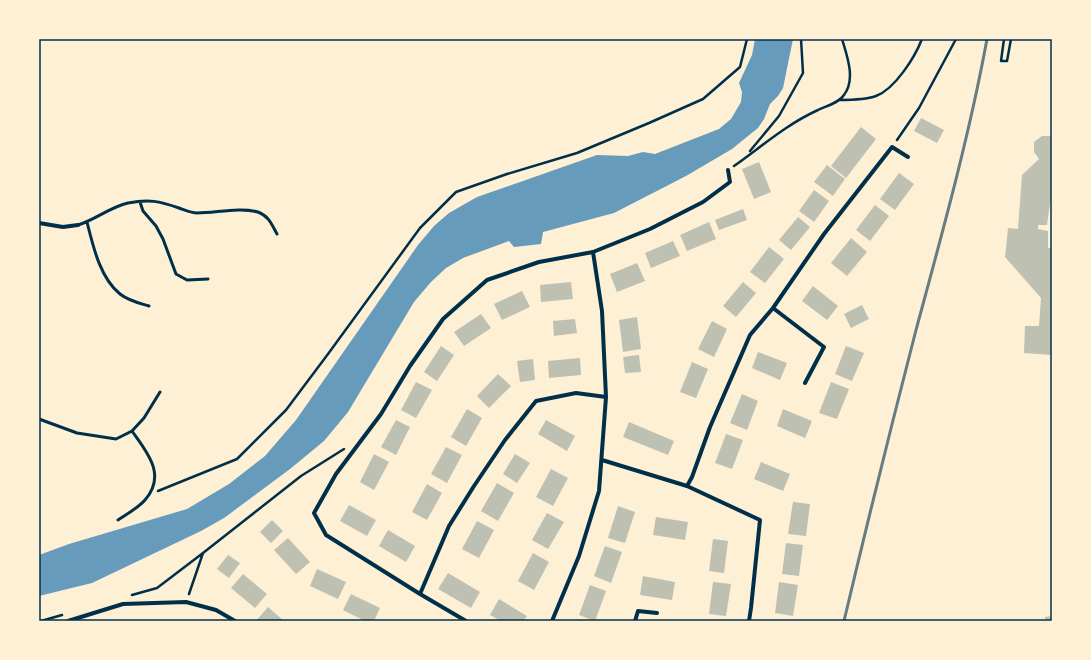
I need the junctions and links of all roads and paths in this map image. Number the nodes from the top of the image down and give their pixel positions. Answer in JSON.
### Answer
{"nodes":[{"id":1,"x":747,"y":39,"type":"edge"},
{"id":2,"x":801,"y":39,"type":"edge"},
{"id":3,"x":842,"y":39,"type":"edge"},
{"id":4,"x":922,"y":39,"type":"edge"},
{"id":5,"x":956,"y":39,"type":"edge"},
{"id":6,"x":1004,"y":39,"type":"edge"},
{"id":7,"x":1011,"y":39,"type":"edge"},
{"id":8,"x":838,"y":100,"type":"junction"},
{"id":9,"x":892,"y":147,"type":"junction"},
{"id":10,"x":750,"y":151,"type":"dead end"},
{"id":11,"x":908,"y":157,"type":"dead end"},
{"id":12,"x":728,"y":170,"type":"joint"},
{"id":13,"x":140,"y":202,"type":"junction"},
{"id":14,"x":87,"y":222,"type":"junction"},
{"id":15,"x":39,"y":223,"type":"edge"},
{"id":16,"x":78,"y":224,"type":"joint"},
{"id":17,"x":277,"y":234,"type":"dead end"},
{"id":18,"x":593,"y":252,"type":"junction"},
{"id":19,"x":208,"y":279,"type":"dead end"},
{"id":20,"x":149,"y":306,"type":"dead end"},
{"id":21,"x":773,"y":308,"type":"junction"},
{"id":22,"x":805,"y":383,"type":"dead end"},
{"id":23,"x":160,"y":392,"type":"dead end"},
{"id":24,"x":606,"y":397,"type":"junction"},
{"id":25,"x":39,"y":419,"type":"edge"},
{"id":26,"x":132,"y":431,"type":"junction"},
{"id":27,"x":345,"y":448,"type":"dead end"},
{"id":28,"x":602,"y":460,"type":"junction"},
{"id":29,"x":687,"y":486,"type":"junction"},
{"id":30,"x":149,"y":494,"type":"junction"},
{"id":31,"x":118,"y":520,"type":"dead end"},
{"id":32,"x":203,"y":553,"type":"junction"},
{"id":33,"x":420,"y":594,"type":"junction"},
{"id":34,"x":131,"y":595,"type":"dead end"},
{"id":35,"x":186,"y":602,"type":"junction"},
{"id":36,"x":69,"y":613,"type":"dead end"},
{"id":37,"x":657,"y":613,"type":"dead end"},
{"id":38,"x":41,"y":621,"type":"edge"},
{"id":39,"x":68,"y":621,"type":"edge"},
{"id":40,"x":235,"y":621,"type":"edge"},
{"id":41,"x":466,"y":621,"type":"edge"},
{"id":42,"x":552,"y":621,"type":"edge"},
{"id":43,"x":635,"y":621,"type":"edge"},
{"id":44,"x":749,"y":621,"type":"edge"}],
"edges":[{"from":1,"to":30,"type":"path"},
{"from":2,"to":10,"type":"path"},
{"from":3,"to":8,"type":"path"},
{"from":4,"to":8,"type":"path"},
{"from":5,"to":9,"type":"path"},
{"from":6,"to":7,"type":"path"},
{"from":8,"to":12,"type":"path"},
{"from":9,"to":11,"type":"street"},
{"from":9,"to":21,"type":"street"},
{"from":12,"to":18,"type":"street"},
{"from":13,"to":14,"type":"lane"},
{"from":13,"to":17,"type":"lane"},
{"from":13,"to":19,"type":"lane"},
{"from":14,"to":16,"type":"lane"},
{"from":14,"to":20,"type":"lane"},
{"from":15,"to":16,"type":"street"},
{"from":18,"to":24,"type":"street"},
{"from":18,"to":33,"type":"street"},
{"from":21,"to":22,"type":"street"},
{"from":21,"to":29,"type":"street"},
{"from":23,"to":26,"type":"lane"},
{"from":24,"to":28,"type":"street"},
{"from":24,"to":33,"type":"street"},
{"from":25,"to":26,"type":"lane"},
{"from":26,"to":30,"type":"lane"},
{"from":27,"to":32,"type":"path"},
{"from":28,"to":29,"type":"street"},
{"from":28,"to":42,"type":"street"},
{"from":29,"to":44,"type":"street"},
{"from":30,"to":31,"type":"lane"},
{"from":32,"to":34,"type":"path"},
{"from":32,"to":35,"type":"path"},
{"from":33,"to":41,"type":"street"},
{"from":35,"to":39,"type":"street"},
{"from":35,"to":40,"type":"street"},
{"from":36,"to":38,"type":"path"},
{"from":37,"to":43,"type":"street"}]}
